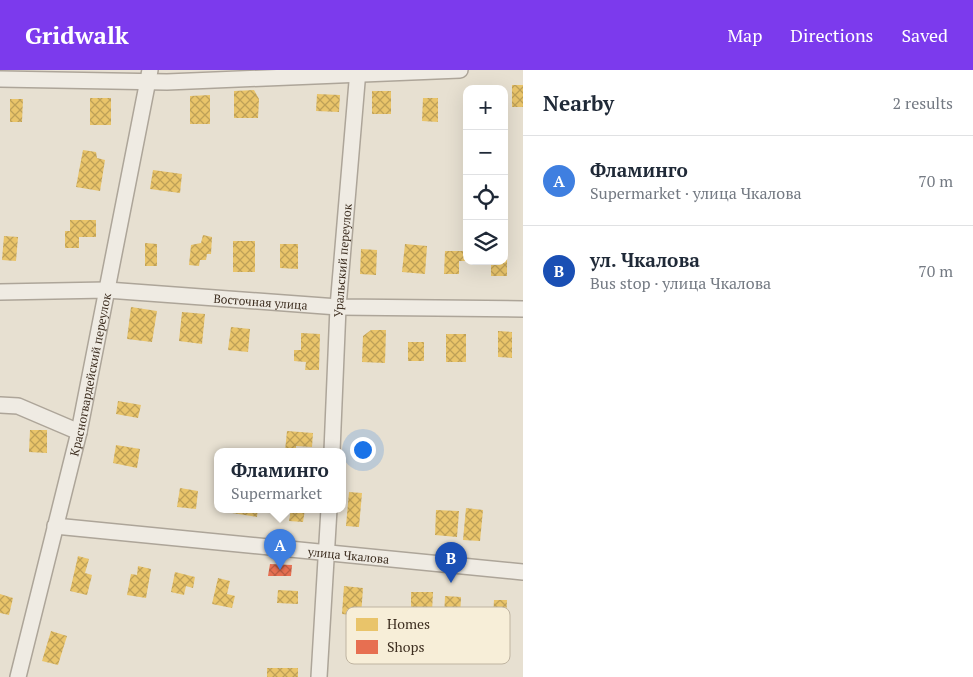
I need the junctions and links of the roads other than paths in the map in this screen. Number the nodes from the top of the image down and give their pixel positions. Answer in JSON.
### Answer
{"nodes":[{"id":1,"x":460,"y":70,"type":"edge"},
{"id":2,"x":358,"y":72,"type":"edge"},
{"id":3,"x":149,"y":76,"type":"edge"},
{"id":4,"x":0,"y":79,"type":"edge"},
{"id":5,"x":107,"y":290,"type":"junction"},
{"id":6,"x":0,"y":292,"type":"edge"},
{"id":7,"x":338,"y":307,"type":"junction"},
{"id":8,"x":523,"y":309,"type":"edge"},
{"id":9,"x":0,"y":405,"type":"edge"},
{"id":10,"x":79,"y":432,"type":"junction"},
{"id":11,"x":332,"y":448,"type":"edge"},
{"id":12,"x":329,"y":513,"type":"edge"},
{"id":13,"x":55,"y":526,"type":"junction"},
{"id":14,"x":327,"y":552,"type":"junction"},
{"id":15,"x":523,"y":572,"type":"edge"},
{"id":16,"x":18,"y":677,"type":"edge"},
{"id":17,"x":319,"y":677,"type":"edge"}],
"edges":[{"from":1,"to":2,"type":"street"},
{"from":2,"to":3,"type":"street"},
{"from":2,"to":7,"type":"street","name":"Уральский переулок"},
{"from":3,"to":4,"type":"street"},
{"from":3,"to":5,"type":"street","name":"Красногвардейский переулок"},
{"from":5,"to":6,"type":"street","name":"Восточная улица"},
{"from":5,"to":7,"type":"street","name":"Восточная улица"},
{"from":5,"to":10,"type":"street","name":"Красногвардейский переулок"},
{"from":7,"to":8,"type":"street","name":"Восточная улица"},
{"from":7,"to":11,"type":"street","name":"Уральский переулок"},
{"from":9,"to":10,"type":"street"},
{"from":10,"to":13,"type":"street","name":"Красногвардейский переулок"},
{"from":12,"to":14,"type":"street"},
{"from":13,"to":14,"type":"street","name":"улица Чкалова"},
{"from":13,"to":16,"type":"street","name":"Красногвардейский переулок"},
{"from":14,"to":15,"type":"street","name":"улица Чкалова"},
{"from":14,"to":17,"type":"street"}]}
